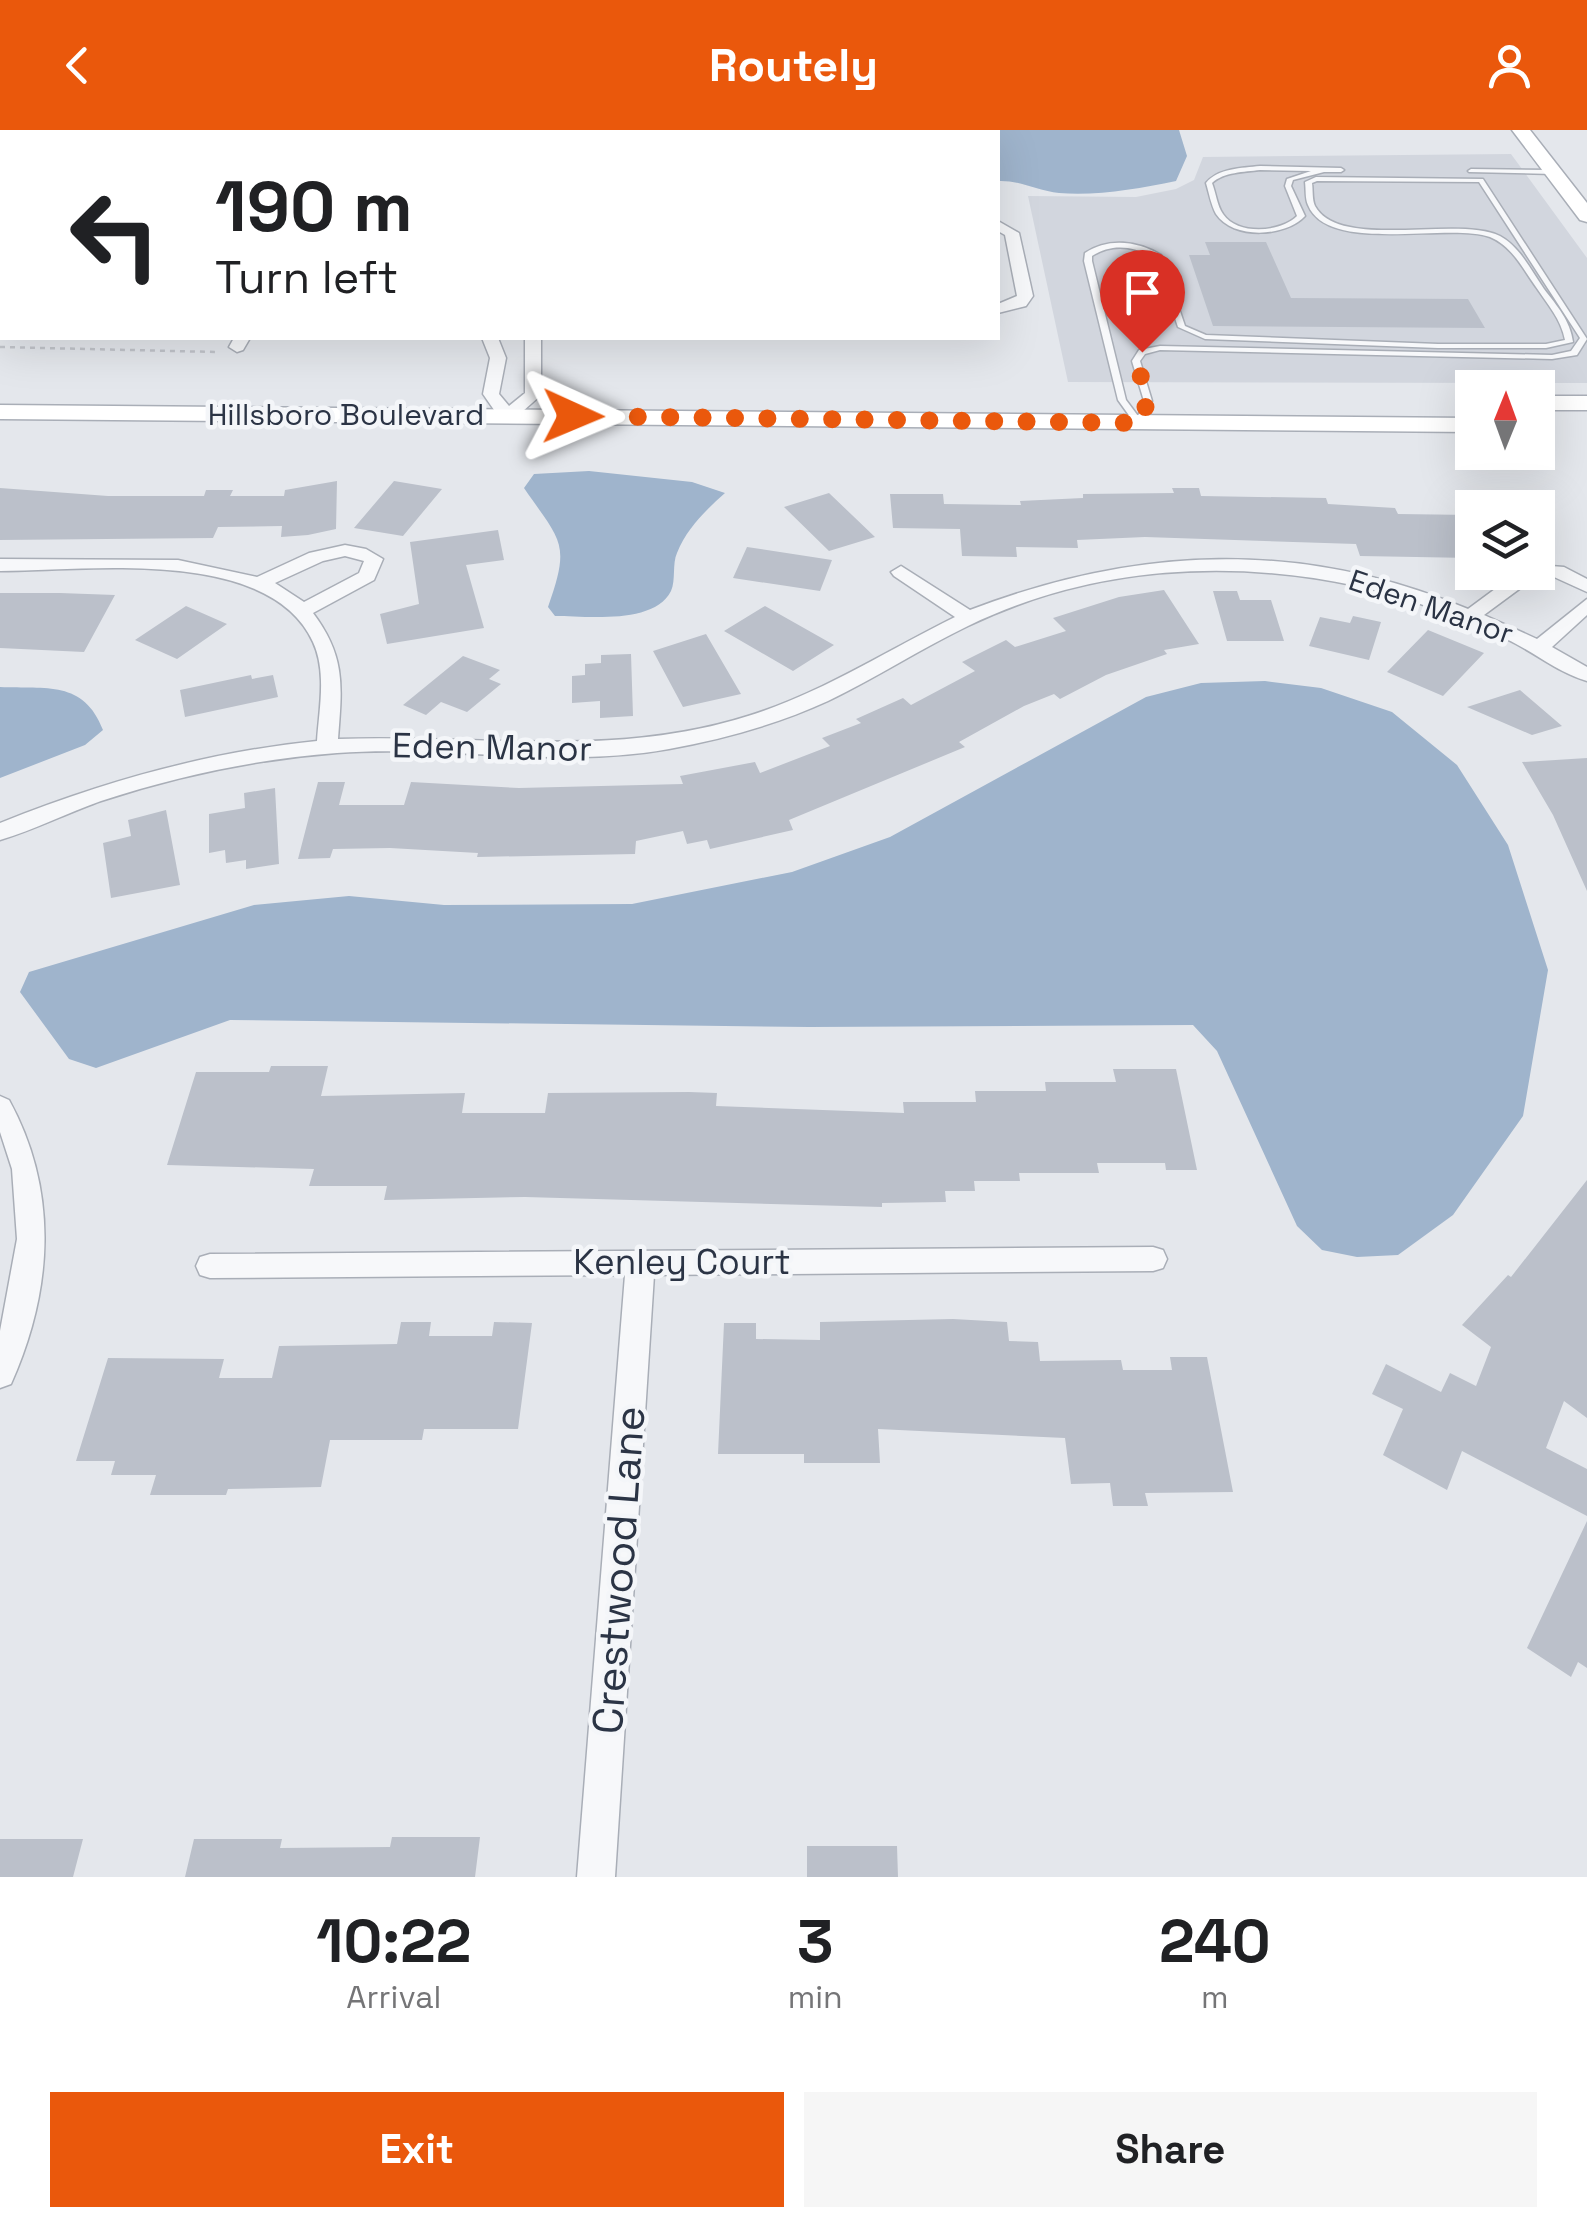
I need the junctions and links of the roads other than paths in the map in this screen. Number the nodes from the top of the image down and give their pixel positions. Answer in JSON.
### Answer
{"nodes":[{"id":1,"x":1521,"y":130,"type":"edge"},
{"id":2,"x":1322,"y":170,"type":"junction"},
{"id":3,"x":1554,"y":172,"type":"junction"},
{"id":4,"x":1587,"y":216,"type":"edge"},
{"id":5,"x":1000,"y":226,"type":"edge"},
{"id":6,"x":1000,"y":308,"type":"edge"},
{"id":7,"x":1189,"y":333,"type":"junction"},
{"id":8,"x":491,"y":340,"type":"edge"},
{"id":9,"x":534,"y":340,"type":"edge"},
{"id":10,"x":1160,"y":348,"type":"junction"},
{"id":11,"x":0,"y":390,"type":"edge"},
{"id":12,"x":491,"y":394,"type":"junction"},
{"id":13,"x":533,"y":395,"type":"junction"},
{"id":14,"x":1122,"y":400,"type":"junction"},
{"id":15,"x":1455,"y":403,"type":"edge"},
{"id":16,"x":1555,"y":403,"type":"edge"},
{"id":17,"x":1587,"y":403,"type":"edge"},
{"id":18,"x":0,"y":412,"type":"edge"},
{"id":19,"x":1144,"y":412,"type":"junction"},
{"id":20,"x":507,"y":416,"type":"junction"},
{"id":21,"x":1455,"y":424,"type":"edge"},
{"id":22,"x":1555,"y":425,"type":"edge"},
{"id":23,"x":1587,"y":426,"type":"edge"},
{"id":24,"x":0,"y":565,"type":"edge"},
{"id":25,"x":1555,"y":571,"type":"edge"},
{"id":26,"x":901,"y":572,"type":"dead end"},
{"id":27,"x":259,"y":583,"type":"junction"},
{"id":28,"x":1587,"y":586,"type":"edge"},
{"id":29,"x":1508,"y":590,"type":"edge"},
{"id":30,"x":1587,"y":604,"type":"edge"},
{"id":31,"x":304,"y":610,"type":"junction"},
{"id":32,"x":1472,"y":615,"type":"junction"},
{"id":33,"x":968,"y":618,"type":"junction"},
{"id":34,"x":1541,"y":646,"type":"junction"},
{"id":35,"x":1587,"y":675,"type":"edge"},
{"id":36,"x":327,"y":746,"type":"junction"},
{"id":37,"x":0,"y":832,"type":"edge"},
{"id":38,"x":0,"y":1107,"type":"edge"},
{"id":39,"x":1153,"y":1259,"type":"dead end"},
{"id":40,"x":640,"y":1263,"type":"junction"},
{"id":41,"x":210,"y":1266,"type":"dead end"},
{"id":42,"x":0,"y":1374,"type":"edge"},
{"id":43,"x":596,"y":1877,"type":"edge"}],
"edges":[{"from":1,"to":3,"type":"street"},
{"from":2,"to":2,"type":"lane"},
{"from":2,"to":3,"type":"lane"},
{"from":3,"to":4,"type":"street"},
{"from":5,"to":6,"type":"street"},
{"from":7,"to":10,"type":"lane"},
{"from":7,"to":10,"type":"lane"},
{"from":7,"to":14,"type":"lane"},
{"from":8,"to":12,"type":"street"},
{"from":9,"to":13,"type":"street"},
{"from":10,"to":19,"type":"lane"},
{"from":11,"to":12,"type":"street","name":"Hillsboro Boulevard"},
{"from":12,"to":13,"type":"street","name":"Hillsboro Boulevard"},
{"from":12,"to":20,"type":"street"},
{"from":13,"to":14,"type":"street","name":"Hillsboro Boulevard"},
{"from":13,"to":20,"type":"street"},
{"from":14,"to":19,"type":"street","name":"Hillsboro Boulevard"},
{"from":15,"to":19,"type":"street","name":"Hillsboro Boulevard"},
{"from":16,"to":17,"type":"street"},
{"from":18,"to":20,"type":"street","name":"Hillsboro Boulevard"},
{"from":19,"to":20,"type":"street","name":"Hillsboro Boulevard"},
{"from":19,"to":21,"type":"street","name":"Hillsboro Boulevard"},
{"from":22,"to":23,"type":"street"},
{"from":24,"to":27,"type":"street"},
{"from":25,"to":28,"type":"street"},
{"from":26,"to":33,"type":"street"},
{"from":27,"to":31,"type":"street"},
{"from":27,"to":31,"type":"street"},
{"from":29,"to":32,"type":"street"},
{"from":30,"to":34,"type":"street"},
{"from":31,"to":36,"type":"street"},
{"from":32,"to":33,"type":"street","name":"Eden Manor"},
{"from":32,"to":34,"type":"street","name":"Eden Manor"},
{"from":33,"to":36,"type":"street","name":"Eden Manor"},
{"from":34,"to":35,"type":"street","name":"Eden Manor"},
{"from":36,"to":37,"type":"street","name":"Eden Manor"},
{"from":38,"to":42,"type":"street"},
{"from":39,"to":40,"type":"street","name":"Kenley Court"},
{"from":40,"to":41,"type":"street","name":"Kenley Court"},
{"from":40,"to":43,"type":"street","name":"Crestwood Lane"}]}
